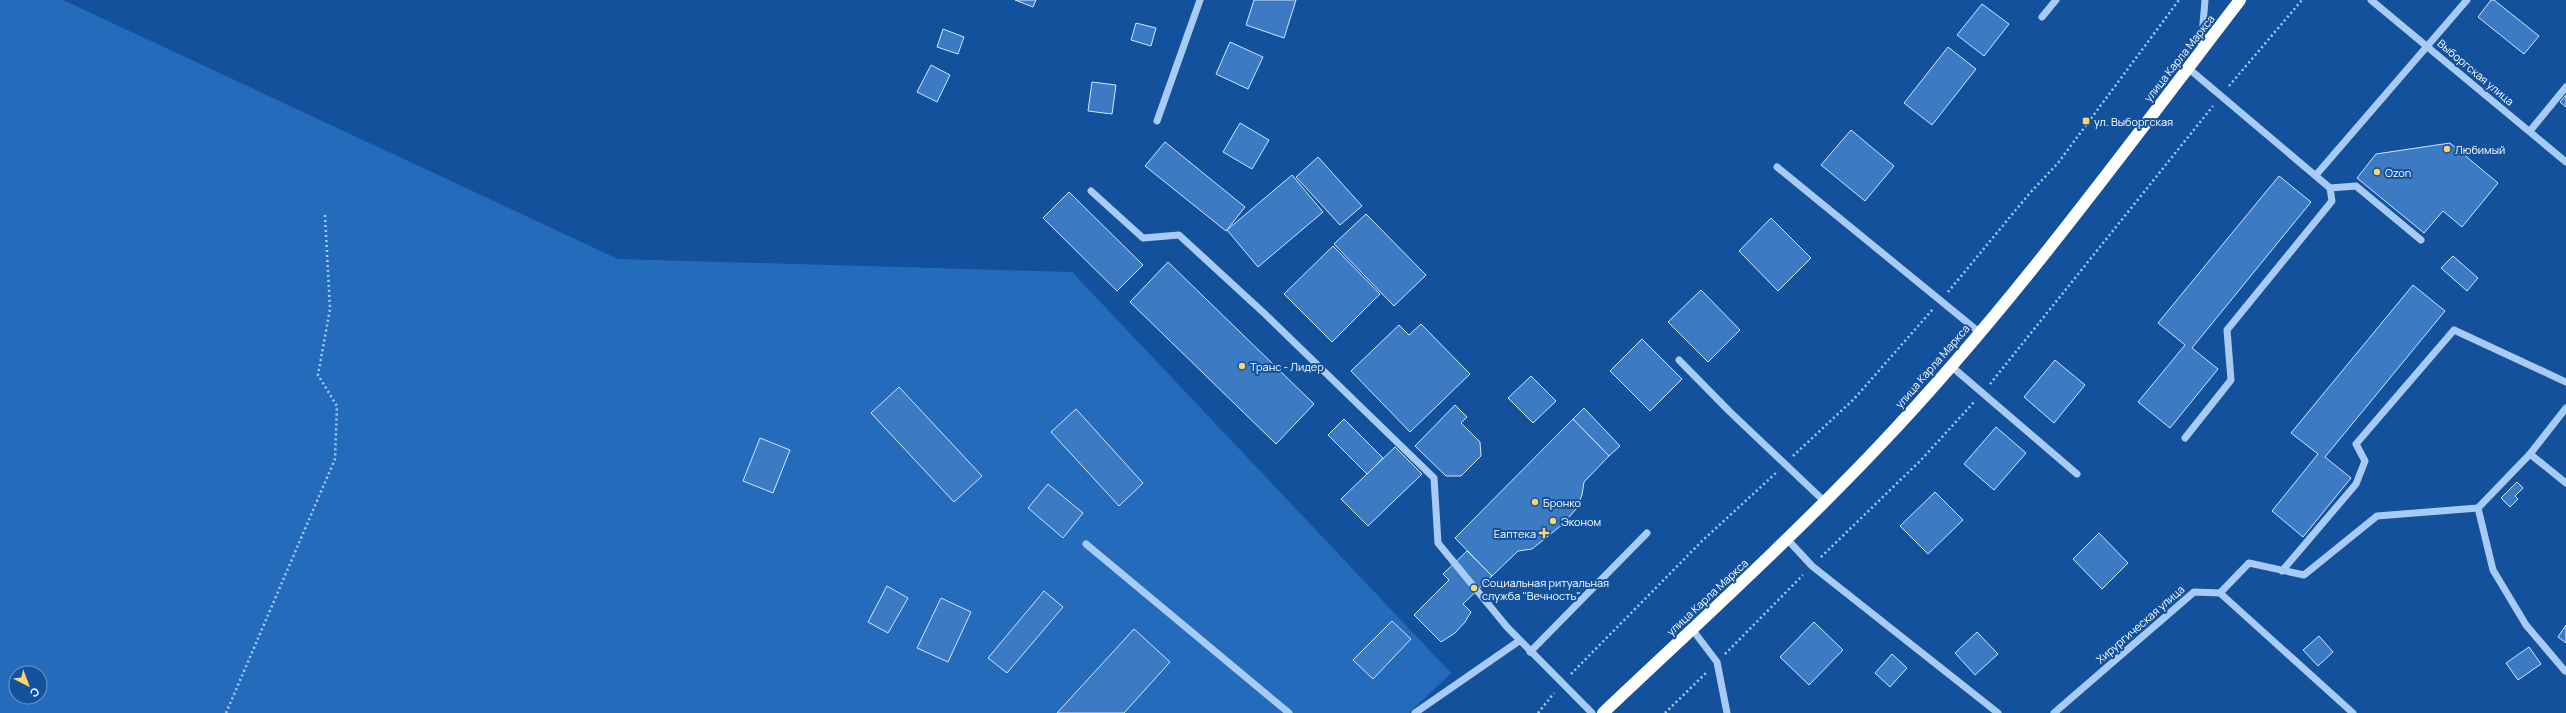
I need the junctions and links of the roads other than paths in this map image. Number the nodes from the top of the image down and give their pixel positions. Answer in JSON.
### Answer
{"nodes":[{"id":1,"x":1200,"y":0,"type":"edge"},
{"id":2,"x":2056,"y":0,"type":"edge"},
{"id":3,"x":2205,"y":0,"type":"edge"},
{"id":4,"x":2240,"y":0,"type":"edge"},
{"id":5,"x":2371,"y":0,"type":"edge"},
{"id":6,"x":2467,"y":0,"type":"edge"},
{"id":7,"x":2042,"y":17,"type":"dead end"},
{"id":8,"x":2426,"y":45,"type":"junction"},
{"id":9,"x":2201,"y":50,"type":"junction"},
{"id":10,"x":2188,"y":68,"type":"junction"},
{"id":11,"x":2566,"y":87,"type":"edge"},
{"id":12,"x":1157,"y":121,"type":"dead end"},
{"id":13,"x":2530,"y":131,"type":"junction"},
{"id":14,"x":2566,"y":162,"type":"edge"},
{"id":15,"x":1777,"y":167,"type":"dead end"},
{"id":16,"x":2316,"y":175,"type":"junction"},
{"id":17,"x":2330,"y":188,"type":"junction"},
{"id":18,"x":1091,"y":191,"type":"dead end"},
{"id":19,"x":2421,"y":240,"type":"dead end"},
{"id":20,"x":1979,"y":332,"type":"junction"},
{"id":21,"x":1679,"y":360,"type":"dead end"},
{"id":22,"x":1951,"y":366,"type":"junction"},
{"id":23,"x":2566,"y":382,"type":"edge"},
{"id":24,"x":2566,"y":408,"type":"edge"},
{"id":25,"x":2185,"y":438,"type":"dead end"},
{"id":26,"x":2530,"y":454,"type":"junction"},
{"id":27,"x":2077,"y":474,"type":"dead end"},
{"id":28,"x":2566,"y":482,"type":"edge"},
{"id":29,"x":1824,"y":501,"type":"junction"},
{"id":30,"x":2478,"y":508,"type":"junction"},
{"id":31,"x":1648,"y":534,"type":"dead end"},
{"id":32,"x":1787,"y":539,"type":"junction"},
{"id":33,"x":1086,"y":544,"type":"dead end"},
{"id":34,"x":2282,"y":570,"type":"junction"},
{"id":35,"x":2220,"y":593,"type":"junction"},
{"id":36,"x":1692,"y":629,"type":"junction"},
{"id":37,"x":1519,"y":641,"type":"junction"},
{"id":38,"x":1530,"y":652,"type":"junction"},
{"id":39,"x":2565,"y":671,"type":"edge"},
{"id":40,"x":1290,"y":713,"type":"edge"},
{"id":41,"x":1415,"y":713,"type":"edge"},
{"id":42,"x":1592,"y":713,"type":"edge"},
{"id":43,"x":1604,"y":713,"type":"edge"},
{"id":44,"x":1728,"y":713,"type":"edge"},
{"id":45,"x":1998,"y":713,"type":"edge"},
{"id":46,"x":2054,"y":713,"type":"edge"},
{"id":47,"x":2353,"y":713,"type":"edge"}],
"edges":[{"from":1,"to":12,"type":"street"},
{"from":2,"to":7,"type":"street"},
{"from":3,"to":9,"type":"street"},
{"from":4,"to":9,"type":"highway","name":"улица Карла Маркса"},
{"from":5,"to":8,"type":"street","name":"Выборгская улица"},
{"from":6,"to":8,"type":"street"},
{"from":8,"to":13,"type":"street","name":"Выборгская улица"},
{"from":8,"to":16,"type":"street"},
{"from":9,"to":10,"type":"highway","name":"улица Карла Маркса"},
{"from":10,"to":16,"type":"street"},
{"from":10,"to":20,"type":"highway","name":"улица Карла Маркса"},
{"from":11,"to":13,"type":"street"},
{"from":13,"to":14,"type":"street","name":"Выборгская улица"},
{"from":15,"to":20,"type":"street"},
{"from":16,"to":17,"type":"street"},
{"from":17,"to":19,"type":"street"},
{"from":17,"to":25,"type":"street"},
{"from":18,"to":37,"type":"street"},
{"from":20,"to":22,"type":"highway","name":"улица Карла Маркса"},
{"from":21,"to":29,"type":"street"},
{"from":22,"to":27,"type":"street"},
{"from":22,"to":29,"type":"highway","name":"улица Карла Маркса"},
{"from":23,"to":34,"type":"street"},
{"from":24,"to":26,"type":"street"},
{"from":26,"to":28,"type":"street"},
{"from":26,"to":30,"type":"street"},
{"from":29,"to":32,"type":"highway","name":"улица Карла Маркса"},
{"from":30,"to":34,"type":"street"},
{"from":30,"to":39,"type":"street"},
{"from":31,"to":38,"type":"street"},
{"from":32,"to":36,"type":"highway","name":"улица Карла Маркса"},
{"from":32,"to":45,"type":"street"},
{"from":33,"to":40,"type":"street"},
{"from":34,"to":35,"type":"street"},
{"from":35,"to":46,"type":"street","name":"Хирургическая улица"},
{"from":35,"to":47,"type":"street"},
{"from":36,"to":43,"type":"highway","name":"улица Карла Маркса"},
{"from":36,"to":44,"type":"street"},
{"from":37,"to":38,"type":"street"},
{"from":37,"to":41,"type":"street"},
{"from":38,"to":42,"type":"street"}]}
